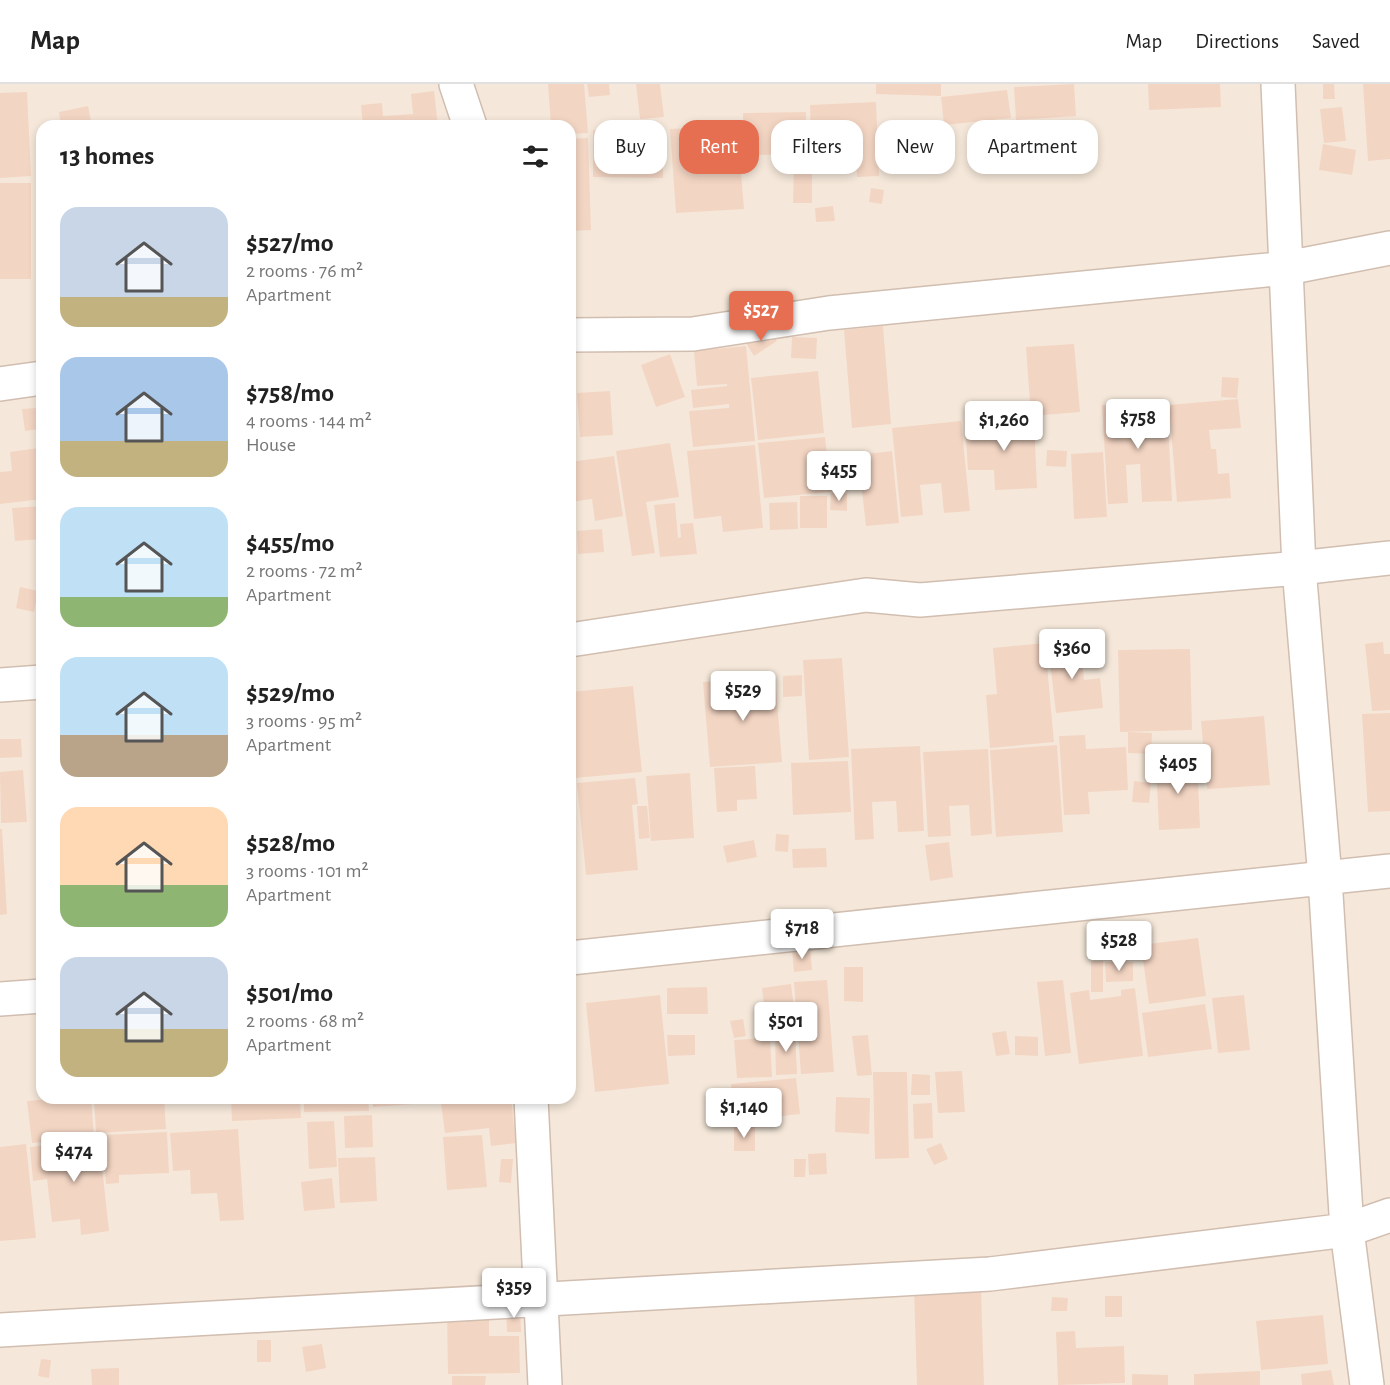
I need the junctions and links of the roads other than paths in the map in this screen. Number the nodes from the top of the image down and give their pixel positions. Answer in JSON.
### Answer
{"nodes":[{"id":1,"x":456,"y":84,"type":"edge"},
{"id":2,"x":1278,"y":84,"type":"edge"},
{"id":3,"x":468,"y":120,"type":"edge"},
{"id":4,"x":1390,"y":248,"type":"edge"},
{"id":5,"x":1287,"y":268,"type":"junction"},
{"id":6,"x":576,"y":335,"type":"edge"},
{"id":7,"x":36,"y":379,"type":"edge"},
{"id":8,"x":0,"y":384,"type":"edge"},
{"id":9,"x":1390,"y":558,"type":"edge"},
{"id":10,"x":1299,"y":568,"type":"junction"},
{"id":11,"x":576,"y":639,"type":"edge"},
{"id":12,"x":36,"y":682,"type":"edge"},
{"id":13,"x":0,"y":685,"type":"edge"},
{"id":14,"x":1390,"y":871,"type":"edge"},
{"id":15,"x":1325,"y":878,"type":"junction"},
{"id":16,"x":576,"y":957,"type":"edge"},
{"id":17,"x":36,"y":996,"type":"edge"},
{"id":18,"x":0,"y":999,"type":"edge"},
{"id":19,"x":531,"y":1104,"type":"edge"},
{"id":20,"x":1390,"y":1215,"type":"edge"},
{"id":21,"x":1347,"y":1230,"type":"junction"},
{"id":22,"x":540,"y":1298,"type":"junction"},
{"id":23,"x":0,"y":1330,"type":"edge"},
{"id":24,"x":545,"y":1385,"type":"edge"},
{"id":25,"x":1367,"y":1385,"type":"edge"}],
"edges":[{"from":1,"to":3,"type":"street"},
{"from":2,"to":5,"type":"street"},
{"from":4,"to":5,"type":"street"},
{"from":5,"to":6,"type":"street"},
{"from":5,"to":10,"type":"street"},
{"from":7,"to":8,"type":"street"},
{"from":9,"to":10,"type":"street"},
{"from":10,"to":11,"type":"street"},
{"from":10,"to":15,"type":"street"},
{"from":12,"to":13,"type":"street"},
{"from":14,"to":15,"type":"street"},
{"from":15,"to":16,"type":"street"},
{"from":15,"to":21,"type":"street"},
{"from":17,"to":18,"type":"street"},
{"from":19,"to":22,"type":"street"},
{"from":20,"to":21,"type":"street"},
{"from":21,"to":22,"type":"street"},
{"from":21,"to":25,"type":"street"},
{"from":22,"to":23,"type":"street"},
{"from":22,"to":24,"type":"street"}]}
